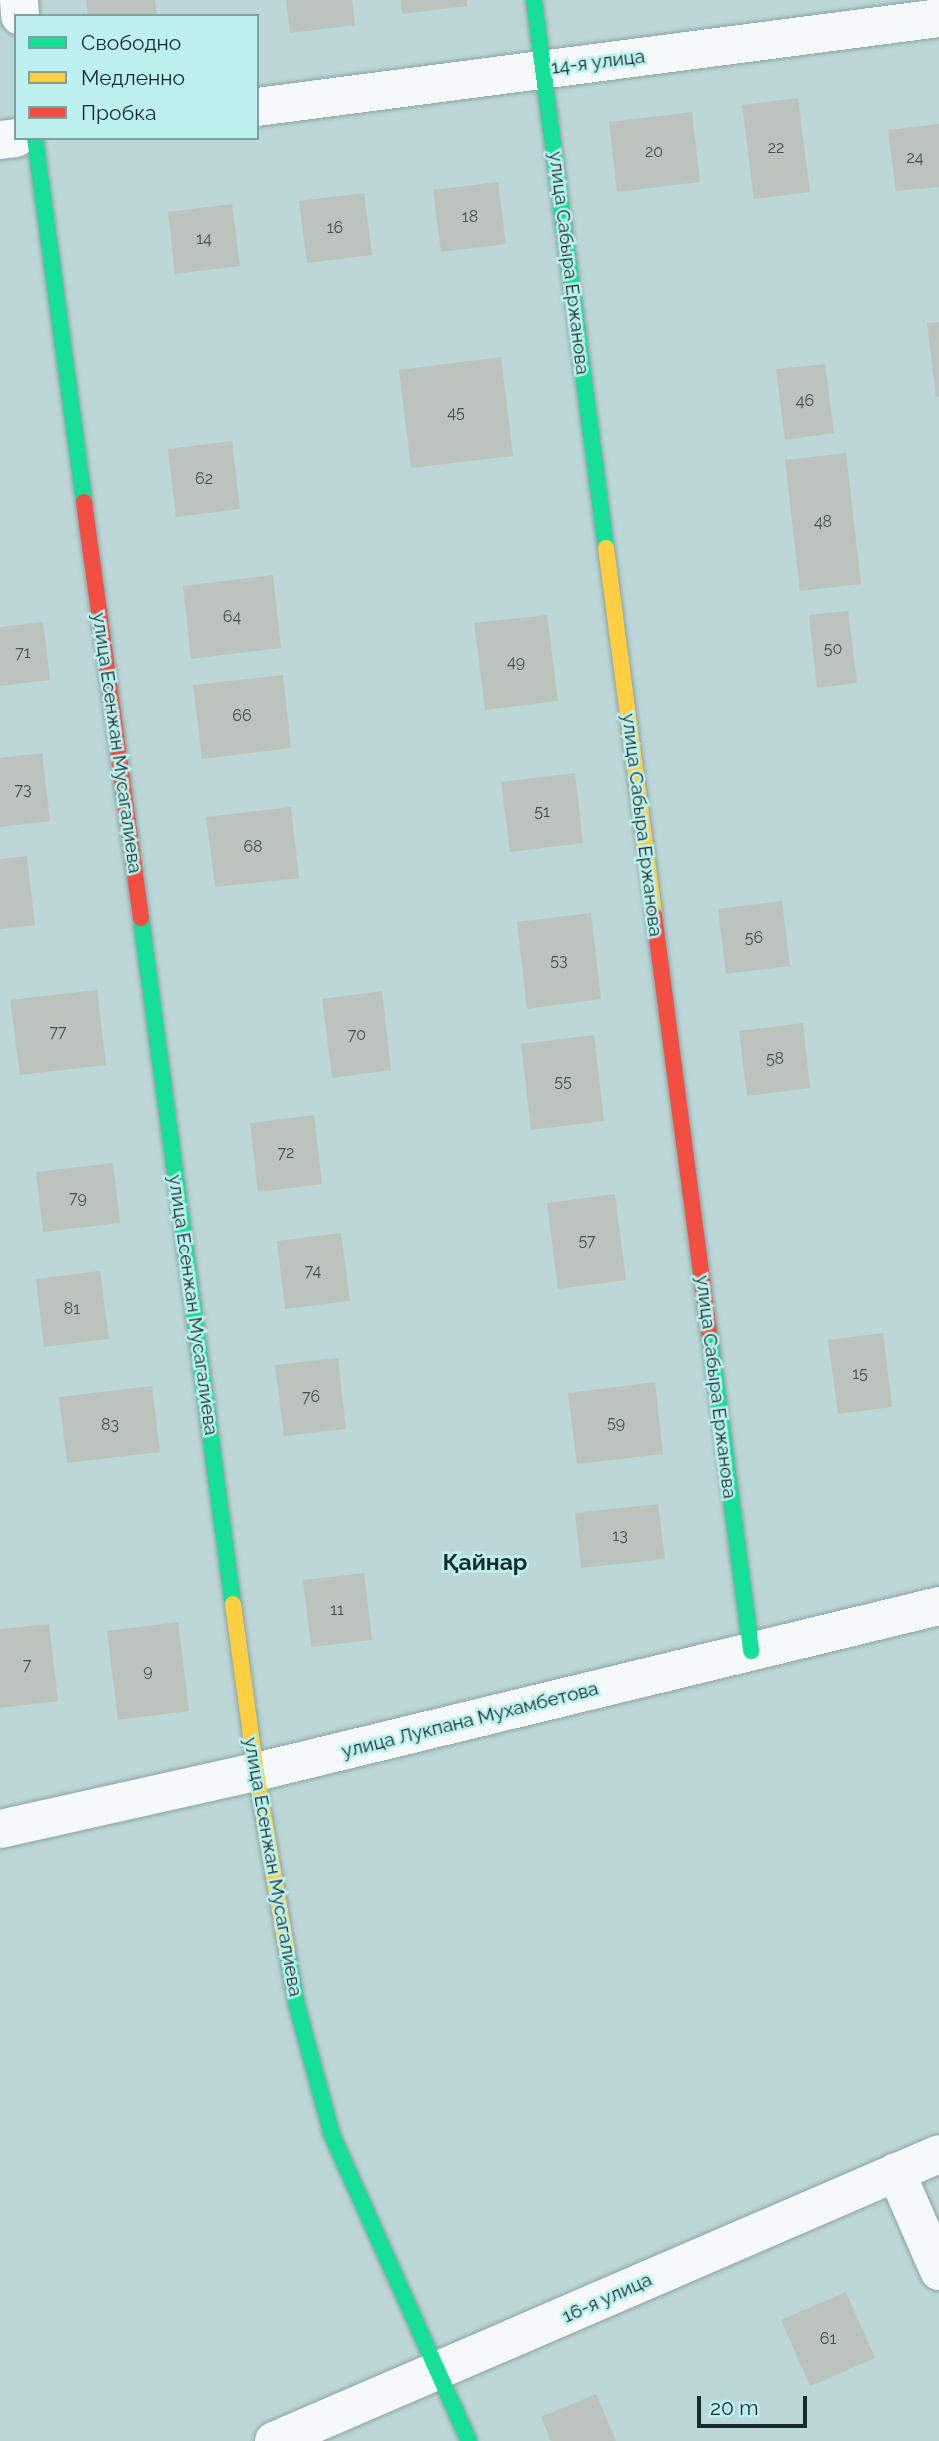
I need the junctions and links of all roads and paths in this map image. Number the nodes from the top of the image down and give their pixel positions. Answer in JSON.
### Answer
{"nodes":[{"id":1,"x":534,"y":0,"type":"edge"},
{"id":2,"x":939,"y":18,"type":"edge"},
{"id":3,"x":543,"y":70,"type":"junction"},
{"id":4,"x":259,"y":107,"type":"edge"},
{"id":5,"x":35,"y":140,"type":"edge"},
{"id":6,"x":939,"y":1606,"type":"edge"},
{"id":7,"x":751,"y":1651,"type":"junction"},
{"id":8,"x":256,"y":1772,"type":"junction"},
{"id":9,"x":0,"y":1829,"type":"edge"},
{"id":10,"x":939,"y":2154,"type":"edge"},
{"id":11,"x":896,"y":2172,"type":"junction"},
{"id":12,"x":939,"y":2271,"type":"edge"},
{"id":13,"x":440,"y":2371,"type":"junction"},
{"id":14,"x":274,"y":2441,"type":"edge"},
{"id":15,"x":469,"y":2441,"type":"edge"}],
"edges":[{"from":1,"to":3,"type":"street","name":"улица Сабыра Ержанова"},
{"from":2,"to":3,"type":"street","name":"14-я улица"},
{"from":3,"to":4,"type":"street","name":"14-я улица"},
{"from":3,"to":7,"type":"street","name":"улица Сабыра Ержанова"},
{"from":5,"to":8,"type":"street","name":"улица Есенжан Мусагалиева"},
{"from":6,"to":7,"type":"street","name":"улица Лукпана Мухамбетова"},
{"from":7,"to":8,"type":"street","name":"улица Лукпана Мухамбетова"},
{"from":8,"to":9,"type":"street","name":"улица Лукпана Мухамбетова"},
{"from":8,"to":13,"type":"street","name":"улица Есенжан Мусагалиева"},
{"from":10,"to":11,"type":"street","name":"16-я улица"},
{"from":11,"to":12,"type":"street"},
{"from":11,"to":13,"type":"street","name":"16-я улица"},
{"from":13,"to":14,"type":"street","name":"16-я улица"},
{"from":13,"to":15,"type":"street","name":"улица Есенжан Мусагалиева"}]}
